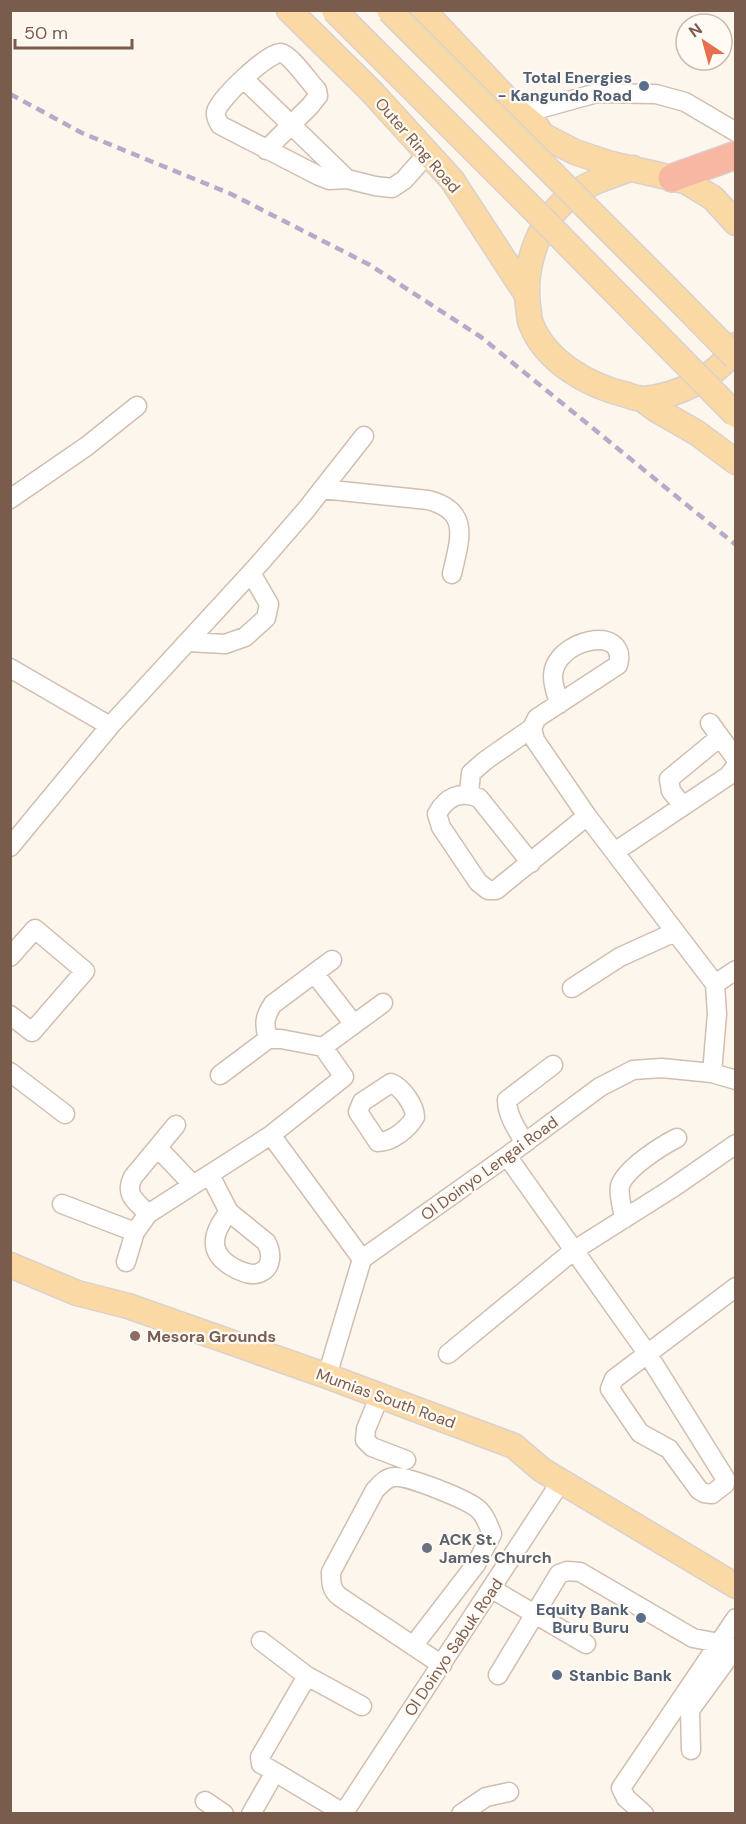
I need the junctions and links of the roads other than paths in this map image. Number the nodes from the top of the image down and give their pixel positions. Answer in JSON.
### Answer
{"nodes":[{"id":1,"x":289,"y":10,"type":"edge"},
{"id":2,"x":334,"y":10,"type":"edge"},
{"id":3,"x":389,"y":10,"type":"edge"},
{"id":4,"x":423,"y":10,"type":"edge"},
{"id":5,"x":244,"y":79,"type":"junction"},
{"id":6,"x":521,"y":114,"type":"junction"},
{"id":7,"x":290,"y":126,"type":"junction"},
{"id":8,"x":735,"y":149,"type":"edge"},
{"id":9,"x":266,"y":150,"type":"junction"},
{"id":10,"x":428,"y":153,"type":"junction"},
{"id":11,"x":633,"y":168,"type":"junction"},
{"id":12,"x":672,"y":178,"type":"junction"},
{"id":13,"x":346,"y":179,"type":"junction"},
{"id":14,"x":735,"y":223,"type":"edge"},
{"id":15,"x":527,"y":296,"type":"junction"},
{"id":16,"x":735,"y":345,"type":"edge"},
{"id":17,"x":735,"y":358,"type":"edge"},
{"id":18,"x":642,"y":399,"type":"junction"},
{"id":19,"x":137,"y":406,"type":"dead end"},
{"id":20,"x":735,"y":415,"type":"edge"},
{"id":21,"x":364,"y":436,"type":"dead end"},
{"id":22,"x":735,"y":462,"type":"edge"},
{"id":23,"x":322,"y":489,"type":"junction"},
{"id":24,"x":10,"y":499,"type":"edge"},
{"id":25,"x":251,"y":573,"type":"junction"},
{"id":26,"x":452,"y":574,"type":"dead end"},
{"id":27,"x":188,"y":642,"type":"junction"},
{"id":28,"x":10,"y":668,"type":"edge"},
{"id":29,"x":559,"y":704,"type":"dead end"},
{"id":30,"x":110,"y":726,"type":"junction"},
{"id":31,"x":532,"y":728,"type":"junction"},
{"id":32,"x":735,"y":759,"type":"edge"},
{"id":33,"x":735,"y":766,"type":"edge"},
{"id":34,"x":469,"y":793,"type":"junction"},
{"id":35,"x":683,"y":806,"type":"junction"},
{"id":36,"x":587,"y":816,"type":"junction"},
{"id":37,"x":10,"y":847,"type":"edge"},
{"id":38,"x":616,"y":851,"type":"junction"},
{"id":39,"x":531,"y":863,"type":"junction"},
{"id":40,"x":675,"y":932,"type":"junction"},
{"id":41,"x":10,"y":957,"type":"edge"},
{"id":42,"x":332,"y":960,"type":"dead end"},
{"id":43,"x":735,"y":970,"type":"edge"},
{"id":44,"x":314,"y":973,"type":"junction"},
{"id":45,"x":715,"y":984,"type":"junction"},
{"id":46,"x":572,"y":988,"type":"dead end"},
{"id":47,"x":383,"y":1003,"type":"dead end"},
{"id":48,"x":10,"y":1015,"type":"edge"},
{"id":49,"x":353,"y":1023,"type":"junction"},
{"id":50,"x":268,"y":1039,"type":"junction"},
{"id":51,"x":323,"y":1047,"type":"junction"},
{"id":52,"x":553,"y":1065,"type":"dead end"},
{"id":53,"x":10,"y":1072,"type":"edge"},
{"id":54,"x":712,"y":1073,"type":"junction"},
{"id":55,"x":220,"y":1075,"type":"dead end"},
{"id":56,"x":344,"y":1077,"type":"junction"},
{"id":57,"x":735,"y":1080,"type":"edge"},
{"id":58,"x":362,"y":1102,"type":"dead end"},
{"id":59,"x":65,"y":1114,"type":"dead end"},
{"id":60,"x":177,"y":1125,"type":"dead end"},
{"id":61,"x":272,"y":1135,"type":"junction"},
{"id":62,"x":677,"y":1138,"type":"dead end"},
{"id":63,"x":525,"y":1143,"type":"junction"},
{"id":64,"x":735,"y":1144,"type":"edge"},
{"id":65,"x":158,"y":1148,"type":"junction"},
{"id":66,"x":507,"y":1156,"type":"junction"},
{"id":67,"x":210,"y":1175,"type":"junction"},
{"id":68,"x":194,"y":1185,"type":"junction"},
{"id":69,"x":62,"y":1204,"type":"dead end"},
{"id":70,"x":229,"y":1212,"type":"dead end"},
{"id":71,"x":148,"y":1214,"type":"junction"},
{"id":72,"x":624,"y":1219,"type":"junction"},
{"id":73,"x":135,"y":1232,"type":"junction"},
{"id":74,"x":573,"y":1251,"type":"junction"},
{"id":75,"x":362,"y":1258,"type":"junction"},
{"id":76,"x":126,"y":1262,"type":"dead end"},
{"id":77,"x":12,"y":1268,"type":"edge"},
{"id":78,"x":735,"y":1287,"type":"edge"},
{"id":79,"x":647,"y":1353,"type":"junction"},
{"id":80,"x":448,"y":1354,"type":"dead end"},
{"id":81,"x":327,"y":1376,"type":"junction"},
{"id":82,"x":380,"y":1395,"type":"junction"},
{"id":83,"x":406,"y":1460,"type":"dead end"},
{"id":84,"x":562,"y":1480,"type":"junction"},
{"id":85,"x":735,"y":1586,"type":"edge"},
{"id":86,"x":492,"y":1589,"type":"junction"},
{"id":87,"x":535,"y":1614,"type":"junction"},
{"id":88,"x":735,"y":1618,"type":"edge"},
{"id":89,"x":261,"y":1641,"type":"dead end"},
{"id":90,"x":586,"y":1644,"type":"dead end"},
{"id":91,"x":727,"y":1645,"type":"edge"},
{"id":92,"x":412,"y":1646,"type":"junction"},
{"id":93,"x":442,"y":1665,"type":"junction"},
{"id":94,"x":498,"y":1675,"type":"dead end"},
{"id":95,"x":307,"y":1676,"type":"junction"},
{"id":96,"x":362,"y":1706,"type":"dead end"},
{"id":97,"x":691,"y":1750,"type":"dead end"},
{"id":98,"x":275,"y":1772,"type":"junction"},
{"id":99,"x":509,"y":1791,"type":"dead end"},
{"id":100,"x":205,"y":1801,"type":"dead end"},
{"id":101,"x":344,"y":1813,"type":"edge"},
{"id":102,"x":224,"y":1814,"type":"edge"},
{"id":103,"x":251,"y":1814,"type":"edge"},
{"id":104,"x":461,"y":1814,"type":"edge"},
{"id":105,"x":644,"y":1814,"type":"edge"}],
"edges":[{"from":1,"to":10,"type":"main road","name":"Outer Ring Road"},
{"from":2,"to":20,"type":"main road","name":"Outer Ring Road","bridge":true},
{"from":3,"to":17,"type":"main road","bridge":true},
{"from":4,"to":6,"type":"main road"},
{"from":5,"to":7,"type":"street"},
{"from":5,"to":7,"type":"street"},
{"from":5,"to":9,"type":"street"},
{"from":6,"to":8,"type":"street"},
{"from":6,"to":11,"type":"main road"},
{"from":7,"to":9,"type":"street"},
{"from":7,"to":13,"type":"street"},
{"from":8,"to":12,"type":"highway"},
{"from":9,"to":13,"type":"street"},
{"from":10,"to":13,"type":"street"},
{"from":10,"to":15,"type":"main road","name":"Outer Ring Road"},
{"from":11,"to":12,"type":"main road"},
{"from":11,"to":15,"type":"main road","name":"Outer Ring Road"},
{"from":12,"to":14,"type":"main road"},
{"from":15,"to":18,"type":"main road","name":"Outer Ring Road"},
{"from":16,"to":18,"type":"main road","name":"Outer Ring Road"},
{"from":18,"to":22,"type":"main road","name":"Outer Ring Road"},
{"from":19,"to":24,"type":"street"},
{"from":21,"to":23,"type":"street"},
{"from":23,"to":25,"type":"street"},
{"from":23,"to":26,"type":"street"},
{"from":25,"to":27,"type":"street"},
{"from":25,"to":27,"type":"street"},
{"from":27,"to":30,"type":"street"},
{"from":28,"to":30,"type":"street"},
{"from":29,"to":31,"type":"street"},
{"from":30,"to":37,"type":"street"},
{"from":31,"to":34,"type":"street"},
{"from":31,"to":36,"type":"street"},
{"from":32,"to":35,"type":"street"},
{"from":33,"to":35,"type":"street"},
{"from":34,"to":39,"type":"street"},
{"from":34,"to":39,"type":"street"},
{"from":35,"to":38,"type":"street"},
{"from":36,"to":38,"type":"street"},
{"from":36,"to":39,"type":"street"},
{"from":38,"to":40,"type":"street"},
{"from":40,"to":45,"type":"street"},
{"from":40,"to":46,"type":"street"},
{"from":41,"to":48,"type":"street"},
{"from":42,"to":44,"type":"street"},
{"from":43,"to":45,"type":"street"},
{"from":44,"to":49,"type":"street"},
{"from":44,"to":50,"type":"street"},
{"from":45,"to":54,"type":"street"},
{"from":47,"to":49,"type":"street"},
{"from":49,"to":51,"type":"street"},
{"from":50,"to":51,"type":"street"},
{"from":50,"to":55,"type":"street"},
{"from":51,"to":56,"type":"street"},
{"from":52,"to":63,"type":"street"},
{"from":53,"to":59,"type":"street"},
{"from":54,"to":57,"type":"street","name":"Ol Doinyo Lengai Road"},
{"from":54,"to":63,"type":"street","name":"Ol Doinyo Lengai Road"},
{"from":56,"to":58,"type":"street"},
{"from":56,"to":61,"type":"street"},
{"from":60,"to":65,"type":"street"},
{"from":61,"to":67,"type":"street"},
{"from":61,"to":75,"type":"street"},
{"from":62,"to":72,"type":"street"},
{"from":63,"to":66,"type":"street","name":"Ol Doinyo Lengai Road"},
{"from":64,"to":72,"type":"street"},
{"from":65,"to":68,"type":"street"},
{"from":65,"to":71,"type":"street"},
{"from":66,"to":74,"type":"street"},
{"from":66,"to":75,"type":"street","name":"Ol Doinyo Lengai Road"},
{"from":67,"to":68,"type":"street"},
{"from":67,"to":70,"type":"street"},
{"from":68,"to":71,"type":"street"},
{"from":69,"to":73,"type":"street"},
{"from":71,"to":73,"type":"street"},
{"from":72,"to":74,"type":"street"},
{"from":73,"to":76,"type":"street"},
{"from":74,"to":79,"type":"street"},
{"from":74,"to":80,"type":"street"},
{"from":75,"to":81,"type":"street"},
{"from":77,"to":81,"type":"main road","name":"Mumias South Road"},
{"from":78,"to":79,"type":"street"},
{"from":79,"to":79,"type":"street"},
{"from":81,"to":82,"type":"main road","name":"Mumias South Road"},
{"from":82,"to":83,"type":"street"},
{"from":82,"to":84,"type":"main road","name":"Mumias South Road"},
{"from":84,"to":85,"type":"main road","name":"Mumias South Road"},
{"from":84,"to":86,"type":"street","name":"Ol Doinyo Sabuk Road"},
{"from":86,"to":87,"type":"street"},
{"from":86,"to":93,"type":"street","name":"Ol Doinyo Sabuk Road"},
{"from":87,"to":90,"type":"street"},
{"from":87,"to":91,"type":"street"},
{"from":87,"to":94,"type":"street"},
{"from":88,"to":91,"type":"street"},
{"from":89,"to":95,"type":"street"},
{"from":91,"to":97,"type":"street"},
{"from":91,"to":105,"type":"street"},
{"from":92,"to":92,"type":"street"},
{"from":92,"to":93,"type":"street"},
{"from":93,"to":101,"type":"street","name":"Ol Doinyo Sabuk Road"},
{"from":95,"to":96,"type":"street"},
{"from":95,"to":98,"type":"street"},
{"from":98,"to":101,"type":"street"},
{"from":98,"to":103,"type":"street"},
{"from":99,"to":104,"type":"street"},
{"from":100,"to":102,"type":"street"}]}
